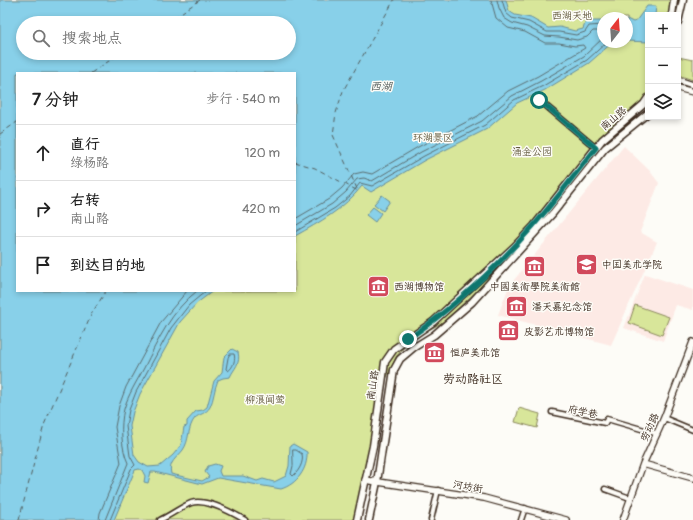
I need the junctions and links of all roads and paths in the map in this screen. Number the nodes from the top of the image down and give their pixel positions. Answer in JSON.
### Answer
{"nodes":[{"id":1,"x":674,"y":0,"type":"edge"},
{"id":2,"x":683,"y":0,"type":"edge"},
{"id":3,"x":672,"y":12,"type":"edge"},
{"id":4,"x":680,"y":12,"type":"edge"},
{"id":5,"x":681,"y":81,"type":"edge"},
{"id":6,"x":693,"y":85,"type":"edge"},
{"id":7,"x":681,"y":89,"type":"edge"},
{"id":8,"x":693,"y":92,"type":"edge"},
{"id":9,"x":539,"y":100,"type":"dead end"},
{"id":10,"x":645,"y":102,"type":"edge"},
{"id":11,"x":645,"y":115,"type":"edge"},
{"id":12,"x":596,"y":148,"type":"junction"},
{"id":13,"x":693,"y":342,"type":"edge"},
{"id":14,"x":552,"y":412,"type":"dead end"},
{"id":15,"x":664,"y":418,"type":"junction"},
{"id":16,"x":693,"y":430,"type":"edge"},
{"id":17,"x":655,"y":433,"type":"junction"},
{"id":18,"x":643,"y":464,"type":"junction"},
{"id":19,"x":693,"y":478,"type":"edge"},
{"id":20,"x":365,"y":480,"type":"junction"},
{"id":21,"x":377,"y":482,"type":"junction"},
{"id":22,"x":605,"y":489,"type":"dead end"},
{"id":23,"x":438,"y":490,"type":"junction"},
{"id":24,"x":630,"y":498,"type":"junction"},
{"id":25,"x":525,"y":508,"type":"junction"},
{"id":26,"x":160,"y":520,"type":"edge"},
{"id":27,"x":245,"y":520,"type":"edge"},
{"id":28,"x":356,"y":520,"type":"edge"},
{"id":29,"x":369,"y":520,"type":"edge"},
{"id":30,"x":431,"y":520,"type":"edge"},
{"id":31,"x":522,"y":520,"type":"edge"},
{"id":32,"x":566,"y":520,"type":"edge"},
{"id":33,"x":622,"y":520,"type":"edge"}],
"edges":[{"from":1,"to":3,"type":"main road"},
{"from":2,"to":4,"type":"main road"},
{"from":5,"to":6,"type":"street"},
{"from":7,"to":8,"type":"street"},
{"from":9,"to":12,"type":"street"},
{"from":10,"to":12,"type":"main road","name":"南山路"},
{"from":11,"to":21,"type":"main road","name":"南山路"},
{"from":12,"to":20,"type":"main road","name":"南山路"},
{"from":13,"to":15,"type":"street","name":"劳动路"},
{"from":14,"to":17,"type":"street","name":"府学巷"},
{"from":15,"to":16,"type":"street"},
{"from":15,"to":17,"type":"street","name":"劳动路"},
{"from":17,"to":18,"type":"street","name":"劳动路"},
{"from":18,"to":19,"type":"street"},
{"from":18,"to":24,"type":"street","name":"劳动路"},
{"from":20,"to":21,"type":"street","name":"河坊街"},
{"from":20,"to":28,"type":"main road","name":"南山路"},
{"from":21,"to":23,"type":"street","name":"河坊街"},
{"from":21,"to":29,"type":"main road","name":"南山路"},
{"from":22,"to":24,"type":"street"},
{"from":23,"to":25,"type":"street","name":"河坊街"},
{"from":23,"to":30,"type":"street"},
{"from":24,"to":33,"type":"street","name":"劳动路"},
{"from":25,"to":31,"type":"street"},
{"from":25,"to":32,"type":"street","name":"河坊街"},
{"from":26,"to":27,"type":"street"}]}
